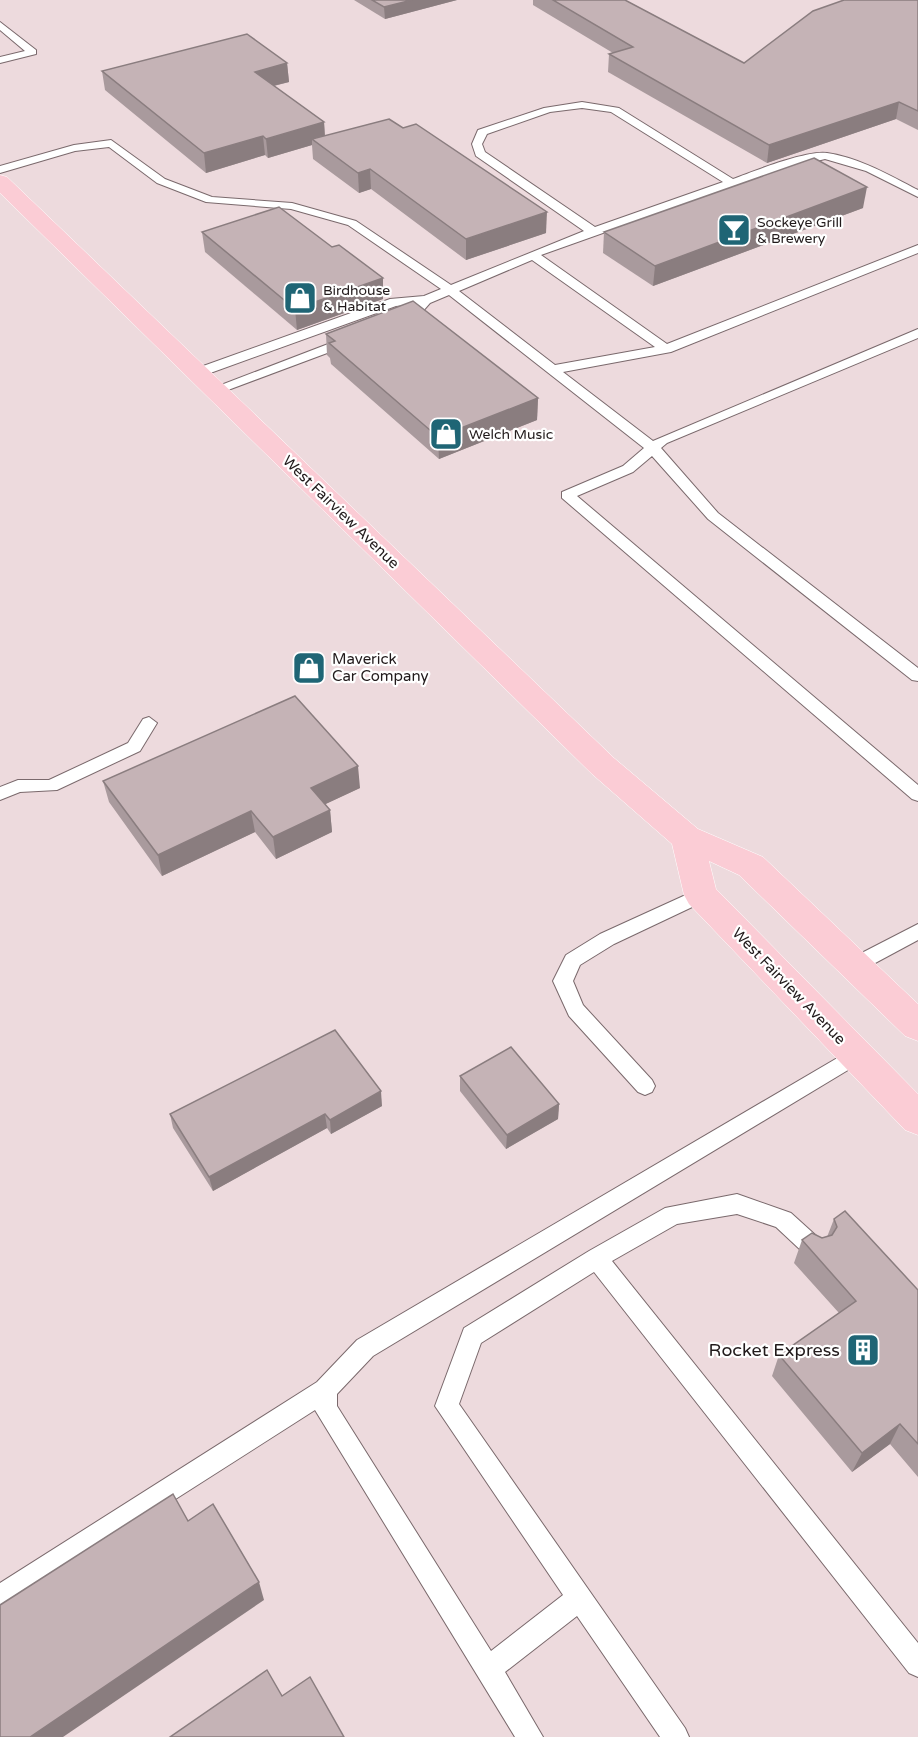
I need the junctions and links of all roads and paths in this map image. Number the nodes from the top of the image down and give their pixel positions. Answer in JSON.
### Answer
{"nodes":[{"id":1,"x":0,"y":25,"type":"edge"},
{"id":2,"x":0,"y":60,"type":"edge"},
{"id":3,"x":0,"y":170,"type":"edge"},
{"id":4,"x":0,"y":181,"type":"edge"},
{"id":5,"x":732,"y":183,"type":"junction"},
{"id":6,"x":918,"y":195,"type":"edge"},
{"id":7,"x":594,"y":232,"type":"junction"},
{"id":8,"x":918,"y":249,"type":"edge"},
{"id":9,"x":533,"y":255,"type":"junction"},
{"id":10,"x":450,"y":290,"type":"junction"},
{"id":11,"x":426,"y":300,"type":"junction"},
{"id":12,"x":412,"y":316,"type":"edge"},
{"id":13,"x":367,"y":333,"type":"edge"},
{"id":14,"x":918,"y":333,"type":"edge"},
{"id":15,"x":666,"y":349,"type":"junction"},
{"id":16,"x":552,"y":370,"type":"junction"},
{"id":17,"x":206,"y":381,"type":"junction"},
{"id":18,"x":653,"y":448,"type":"junction"},
{"id":19,"x":918,"y":676,"type":"edge"},
{"id":20,"x":149,"y":723,"type":"dead end"},
{"id":21,"x":0,"y":794,"type":"edge"},
{"id":22,"x":918,"y":795,"type":"edge"},
{"id":23,"x":687,"y":838,"type":"junction"},
{"id":24,"x":701,"y":896,"type":"junction"},
{"id":25,"x":918,"y":931,"type":"edge"},
{"id":26,"x":856,"y":964,"type":"junction"},
{"id":27,"x":918,"y":1026,"type":"edge"},
{"id":28,"x":856,"y":1055,"type":"junction"},
{"id":29,"x":645,"y":1086,"type":"dead end"},
{"id":30,"x":918,"y":1119,"type":"edge"},
{"id":31,"x":814,"y":1249,"type":"edge"},
{"id":32,"x":597,"y":1258,"type":"junction"},
{"id":33,"x":325,"y":1390,"type":"junction"},
{"id":34,"x":0,"y":1598,"type":"edge"},
{"id":35,"x":579,"y":1599,"type":"junction"},
{"id":36,"x":918,"y":1664,"type":"edge"},
{"id":37,"x":488,"y":1669,"type":"junction"},
{"id":38,"x":530,"y":1737,"type":"edge"},
{"id":39,"x":676,"y":1737,"type":"edge"}],
"edges":[{"from":1,"to":2,"type":"lane"},
{"from":3,"to":10,"type":"lane"},
{"from":4,"to":17,"type":"main road","name":"West Fairview Avenue"},
{"from":5,"to":6,"type":"lane"},
{"from":5,"to":7,"type":"lane"},
{"from":5,"to":7,"type":"lane"},
{"from":7,"to":9,"type":"lane"},
{"from":8,"to":15,"type":"lane"},
{"from":9,"to":10,"type":"lane"},
{"from":9,"to":15,"type":"lane"},
{"from":10,"to":11,"type":"lane"},
{"from":10,"to":16,"type":"lane"},
{"from":11,"to":12,"type":"lane"},
{"from":11,"to":17,"type":"lane"},
{"from":13,"to":17,"type":"lane"},
{"from":14,"to":18,"type":"lane"},
{"from":15,"to":16,"type":"lane"},
{"from":16,"to":18,"type":"lane"},
{"from":17,"to":23,"type":"main road","name":"West Fairview Avenue"},
{"from":18,"to":19,"type":"lane"},
{"from":18,"to":22,"type":"lane"},
{"from":20,"to":21,"type":"lane"},
{"from":23,"to":24,"type":"main road"},
{"from":23,"to":26,"type":"main road","name":"West Fairview Avenue"},
{"from":24,"to":28,"type":"main road","name":"West Fairview Avenue"},
{"from":24,"to":29,"type":"lane"},
{"from":25,"to":26,"type":"lane"},
{"from":26,"to":27,"type":"main road","name":"West Fairview Avenue"},
{"from":28,"to":30,"type":"main road","name":"West Fairview Avenue"},
{"from":28,"to":33,"type":"lane"},
{"from":31,"to":32,"type":"lane"},
{"from":32,"to":35,"type":"lane"},
{"from":32,"to":36,"type":"lane"},
{"from":33,"to":34,"type":"lane"},
{"from":33,"to":37,"type":"lane"},
{"from":35,"to":37,"type":"lane"},
{"from":35,"to":39,"type":"lane"},
{"from":37,"to":38,"type":"lane"}]}
